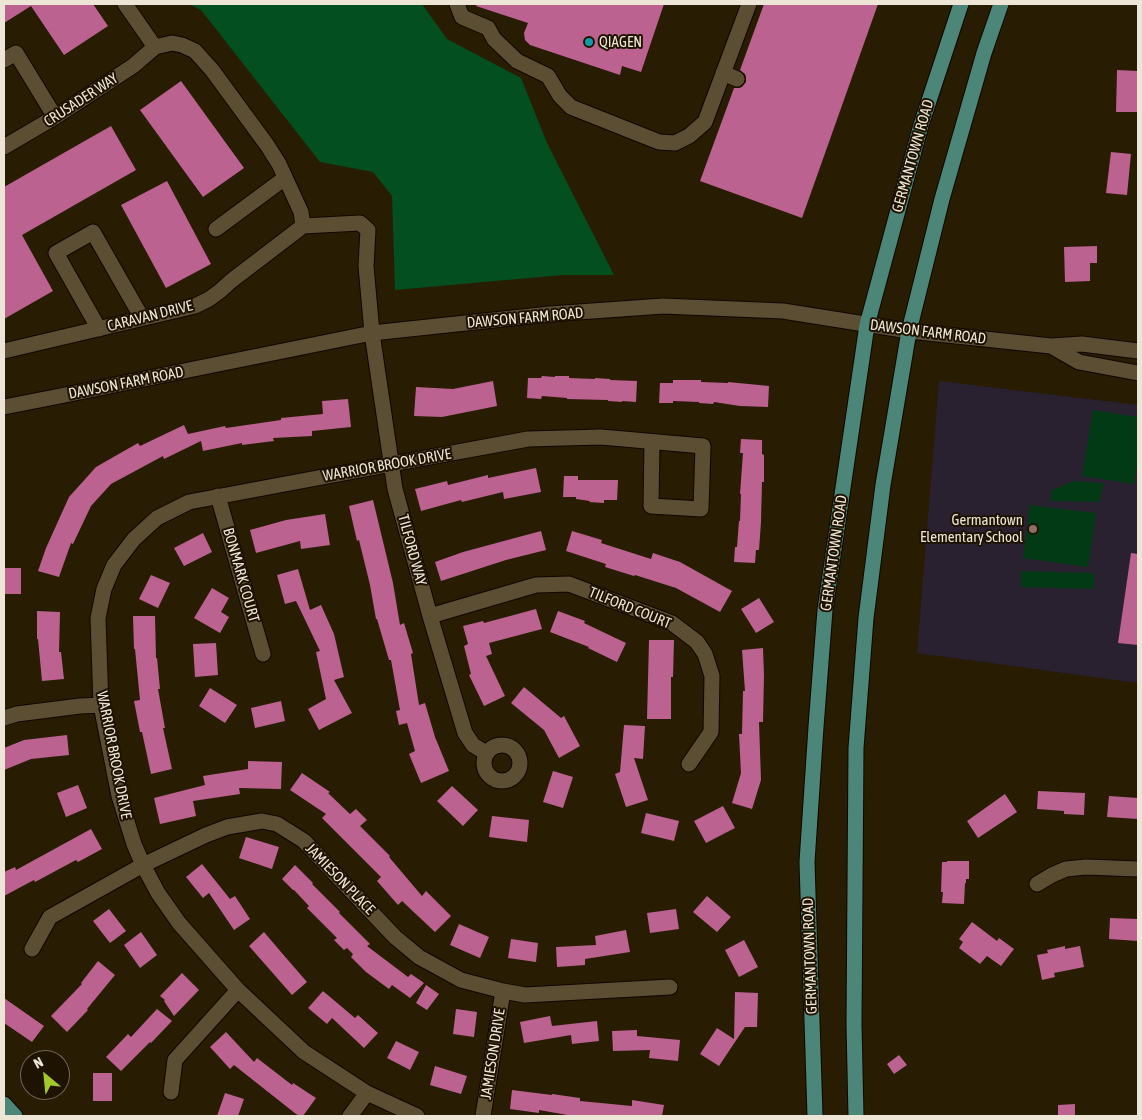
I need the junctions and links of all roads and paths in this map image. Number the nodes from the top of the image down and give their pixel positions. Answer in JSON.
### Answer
{"nodes":[{"id":1,"x":125,"y":4,"type":"edge"},
{"id":2,"x":457,"y":4,"type":"edge"},
{"id":3,"x":749,"y":4,"type":"edge"},
{"id":4,"x":961,"y":4,"type":"edge"},
{"id":5,"x":1001,"y":4,"type":"edge"},
{"id":6,"x":155,"y":47,"type":"junction"},
{"id":7,"x":4,"y":60,"type":"edge"},
{"id":8,"x":55,"y":117,"type":"junction"},
{"id":9,"x":4,"y":147,"type":"edge"},
{"id":10,"x":286,"y":178,"type":"junction"},
{"id":11,"x":303,"y":226,"type":"junction"},
{"id":12,"x":216,"y":229,"type":"dead end"},
{"id":13,"x":142,"y":318,"type":"junction"},
{"id":14,"x":867,"y":325,"type":"junction"},
{"id":15,"x":99,"y":329,"type":"junction"},
{"id":16,"x":908,"y":332,"type":"junction"},
{"id":17,"x":372,"y":333,"type":"junction"},
{"id":18,"x":1051,"y":346,"type":"junction"},
{"id":19,"x":4,"y":351,"type":"edge"},
{"id":20,"x":1138,"y":351,"type":"edge"},
{"id":21,"x":1138,"y":373,"type":"edge"},
{"id":22,"x":4,"y":407,"type":"edge"},
{"id":23,"x":652,"y":442,"type":"junction"},
{"id":24,"x":392,"y":464,"type":"junction"},
{"id":25,"x":218,"y":496,"type":"junction"},
{"id":26,"x":430,"y":616,"type":"junction"},
{"id":27,"x":263,"y":654,"type":"dead end"},
{"id":28,"x":101,"y":705,"type":"junction"},
{"id":29,"x":4,"y":718,"type":"edge"},
{"id":30,"x":486,"y":753,"type":"dead end"},
{"id":31,"x":689,"y":764,"type":"dead end"},
{"id":32,"x":143,"y":866,"type":"junction"},
{"id":33,"x":1138,"y":869,"type":"edge"},
{"id":34,"x":1037,"y":884,"type":"dead end"},
{"id":35,"x":32,"y":949,"type":"dead end"},
{"id":36,"x":670,"y":987,"type":"dead end"},
{"id":37,"x":238,"y":990,"type":"junction"},
{"id":38,"x":503,"y":991,"type":"junction"},
{"id":39,"x":171,"y":1092,"type":"dead end"},
{"id":40,"x":367,"y":1093,"type":"junction"},
{"id":41,"x":4,"y":1104,"type":"edge"},
{"id":42,"x":15,"y":1116,"type":"edge"},
{"id":43,"x":350,"y":1116,"type":"edge"},
{"id":44,"x":417,"y":1116,"type":"edge"},
{"id":45,"x":482,"y":1116,"type":"edge"},
{"id":46,"x":815,"y":1116,"type":"edge"},
{"id":47,"x":856,"y":1116,"type":"edge"}],
"edges":[{"from":1,"to":6,"type":"street"},
{"from":2,"to":3,"type":"street"},
{"from":4,"to":14,"type":"main road","name":"GERMANTOWN ROAD"},
{"from":5,"to":16,"type":"main road"},
{"from":6,"to":8,"type":"street","name":"CRUSADER WAY"},
{"from":6,"to":10,"type":"street"},
{"from":7,"to":8,"type":"street"},
{"from":8,"to":9,"type":"street","name":"CRUSADER WAY"},
{"from":10,"to":11,"type":"street"},
{"from":10,"to":12,"type":"street"},
{"from":11,"to":13,"type":"street","name":"CARAVAN DRIVE"},
{"from":11,"to":17,"type":"street"},
{"from":13,"to":15,"type":"street","name":"CARAVAN DRIVE"},
{"from":13,"to":15,"type":"street"},
{"from":14,"to":16,"type":"street","name":"DAWSON FARM ROAD"},
{"from":14,"to":17,"type":"street","name":"DAWSON FARM ROAD"},
{"from":14,"to":46,"type":"main road","name":"GERMANTOWN ROAD"},
{"from":15,"to":19,"type":"street","name":"CARAVAN DRIVE"},
{"from":16,"to":18,"type":"street","name":"DAWSON FARM ROAD"},
{"from":16,"to":47,"type":"main road"},
{"from":17,"to":22,"type":"street","name":"DAWSON FARM ROAD"},
{"from":17,"to":24,"type":"street","name":"TILFORD WAY"},
{"from":18,"to":20,"type":"street","name":"DAWSON FARM ROAD"},
{"from":18,"to":21,"type":"street","name":"DAWSON FARM ROAD"},
{"from":23,"to":23,"type":"street","name":"WARRIOR BROOK DRIVE"},
{"from":23,"to":24,"type":"street","name":"WARRIOR BROOK DRIVE"},
{"from":24,"to":25,"type":"street","name":"WARRIOR BROOK DRIVE"},
{"from":24,"to":26,"type":"street","name":"TILFORD WAY"},
{"from":25,"to":27,"type":"street","name":"BONMARK COURT"},
{"from":25,"to":28,"type":"street","name":"WARRIOR BROOK DRIVE"},
{"from":26,"to":30,"type":"street","name":"TILFORD WAY"},
{"from":26,"to":31,"type":"street","name":"TILFORD COURT"},
{"from":28,"to":29,"type":"street"},
{"from":28,"to":32,"type":"street","name":"WARRIOR BROOK DRIVE"},
{"from":32,"to":35,"type":"street","name":"JAMIESON PLACE"},
{"from":32,"to":37,"type":"street","name":"WARRIOR BROOK DRIVE"},
{"from":32,"to":38,"type":"street","name":"JAMIESON PLACE"},
{"from":33,"to":34,"type":"street"},
{"from":36,"to":38,"type":"street","name":"JAMIESON PLACE"},
{"from":37,"to":39,"type":"street"},
{"from":37,"to":40,"type":"street","name":"WARRIOR BROOK DRIVE"},
{"from":38,"to":45,"type":"street","name":"JAMIESON DRIVE"},
{"from":40,"to":43,"type":"street"},
{"from":40,"to":44,"type":"street","name":"WARRIOR BROOK DRIVE"},
{"from":41,"to":42,"type":"main road"}]}
